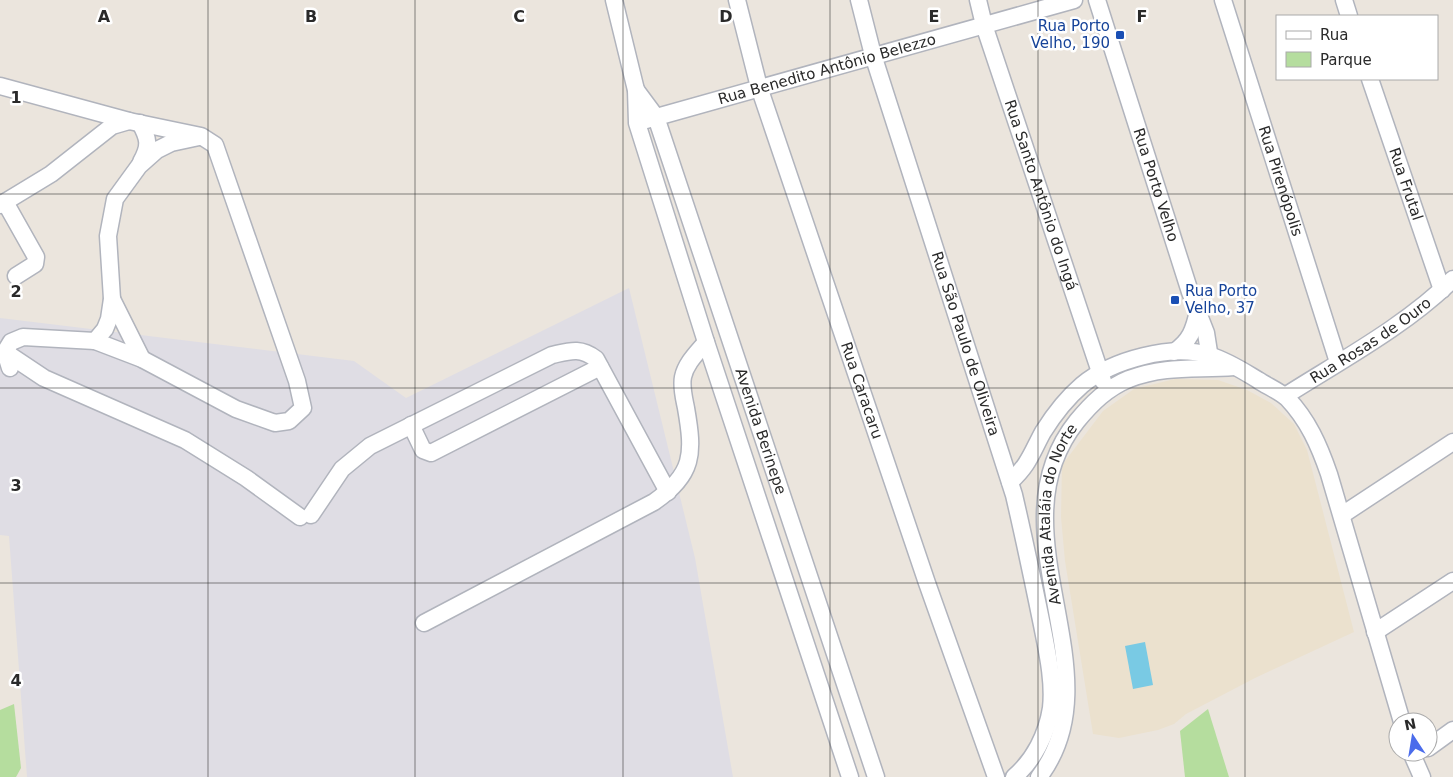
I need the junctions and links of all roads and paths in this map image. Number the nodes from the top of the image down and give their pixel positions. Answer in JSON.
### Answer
{"nodes":[{"id":1,"x":614,"y":0,"type":"edge"},
{"id":2,"x":737,"y":0,"type":"edge"},
{"id":3,"x":859,"y":0,"type":"edge"},
{"id":4,"x":978,"y":0,"type":"edge"},
{"id":5,"x":1074,"y":0,"type":"edge"},
{"id":6,"x":1097,"y":0,"type":"edge"},
{"id":7,"x":1223,"y":0,"type":"edge"},
{"id":8,"x":1344,"y":0,"type":"edge"},
{"id":9,"x":1349,"y":15,"type":"edge"},
{"id":10,"x":984,"y":25,"type":"junction"},
{"id":11,"x":873,"y":55,"type":"junction"},
{"id":12,"x":1370,"y":80,"type":"edge"},
{"id":13,"x":0,"y":86,"type":"edge"},
{"id":14,"x":759,"y":87,"type":"junction"},
{"id":15,"x":636,"y":90,"type":"junction"},
{"id":16,"x":656,"y":116,"type":"junction"},
{"id":17,"x":135,"y":122,"type":"junction"},
{"id":18,"x":637,"y":123,"type":"junction"},
{"id":19,"x":201,"y":136,"type":"junction"},
{"id":20,"x":139,"y":166,"type":"junction"},
{"id":21,"x":6,"y":199,"type":"edge"},
{"id":22,"x":16,"y":276,"type":"dead end"},
{"id":23,"x":1447,"y":284,"type":"edge"},
{"id":24,"x":112,"y":298,"type":"junction"},
{"id":25,"x":1198,"y":311,"type":"junction"},
{"id":26,"x":95,"y":341,"type":"junction"},
{"id":27,"x":706,"y":342,"type":"junction"},
{"id":28,"x":5,"y":352,"type":"junction"},
{"id":29,"x":1174,"y":352,"type":"junction"},
{"id":30,"x":142,"y":359,"type":"junction"},
{"id":31,"x":1211,"y":362,"type":"junction"},
{"id":32,"x":1338,"y":362,"type":"junction"},
{"id":33,"x":600,"y":366,"type":"junction"},
{"id":34,"x":10,"y":368,"type":"dead end"},
{"id":35,"x":1098,"y":372,"type":"junction"},
{"id":36,"x":1107,"y":390,"type":"junction"},
{"id":37,"x":1285,"y":396,"type":"junction"},
{"id":38,"x":412,"y":425,"type":"junction"},
{"id":39,"x":1453,"y":442,"type":"edge"},
{"id":40,"x":1010,"y":482,"type":"junction"},
{"id":41,"x":668,"y":492,"type":"junction"},
{"id":42,"x":1342,"y":515,"type":"junction"},
{"id":43,"x":1453,"y":581,"type":"edge"},
{"id":44,"x":424,"y":623,"type":"dead end"},
{"id":45,"x":1375,"y":632,"type":"junction"},
{"id":46,"x":1399,"y":712,"type":"edge"},
{"id":47,"x":1453,"y":730,"type":"edge"},
{"id":48,"x":1438,"y":741,"type":"edge"},
{"id":49,"x":1418,"y":762,"type":"edge"},
{"id":50,"x":1023,"y":774,"type":"edge"},
{"id":51,"x":850,"y":777,"type":"edge"},
{"id":52,"x":876,"y":777,"type":"edge"},
{"id":53,"x":996,"y":777,"type":"edge"},
{"id":54,"x":1039,"y":777,"type":"edge"},
{"id":55,"x":1422,"y":777,"type":"edge"}],
"edges":[{"from":1,"to":15,"type":"street","name":"Avenida Berinepe"},
{"from":2,"to":14,"type":"street","name":"Rua Caracaru"},
{"from":3,"to":11,"type":"street","name":"Rua São Paulo de Oliveira"},
{"from":4,"to":10,"type":"street","name":"Rua Santo Antônio do Ingá"},
{"from":5,"to":10,"type":"street","name":"Rua Benedito Antônio Belezzo"},
{"from":6,"to":25,"type":"street","name":"Rua Porto Velho"},
{"from":7,"to":32,"type":"street","name":"Rua Pirenópolis"},
{"from":8,"to":9,"type":"street"},
{"from":10,"to":11,"type":"street","name":"Rua Benedito Antônio Belezzo"},
{"from":10,"to":35,"type":"street","name":"Rua Santo Antônio do Ingá"},
{"from":11,"to":14,"type":"street","name":"Rua Benedito Antônio Belezzo"},
{"from":11,"to":40,"type":"street","name":"Rua São Paulo de Oliveira"},
{"from":12,"to":23,"type":"street","name":"Rua Frutal"},
{"from":13,"to":17,"type":"street"},
{"from":14,"to":16,"type":"street","name":"Rua Benedito Antônio Belezzo"},
{"from":14,"to":53,"type":"street","name":"Rua Caracaru"},
{"from":15,"to":16,"type":"street","name":"Avenida Berinepe"},
{"from":15,"to":18,"type":"street","name":"Avenida Berinepe"},
{"from":16,"to":18,"type":"street","name":"Rua Benedito Antônio Belezzo"},
{"from":16,"to":52,"type":"street","name":"Avenida Berinepe"},
{"from":17,"to":19,"type":"street"},
{"from":17,"to":20,"type":"street"},
{"from":17,"to":21,"type":"street"},
{"from":18,"to":27,"type":"street","name":"Avenida Berinepe"},
{"from":19,"to":20,"type":"street"},
{"from":19,"to":30,"type":"street"},
{"from":20,"to":24,"type":"street"},
{"from":21,"to":22,"type":"street"},
{"from":23,"to":32,"type":"street","name":"Rua Rosas de Ouro"},
{"from":24,"to":26,"type":"street"},
{"from":24,"to":30,"type":"street"},
{"from":25,"to":29,"type":"street"},
{"from":25,"to":31,"type":"street","name":"Rua Porto Velho"},
{"from":26,"to":28,"type":"street"},
{"from":26,"to":30,"type":"street"},
{"from":27,"to":41,"type":"street"},
{"from":27,"to":51,"type":"street","name":"Avenida Berinepe"},
{"from":28,"to":34,"type":"street"},
{"from":28,"to":38,"type":"street"},
{"from":29,"to":31,"type":"street","name":"Avenida Ataláia do Norte"},
{"from":29,"to":35,"type":"street","name":"Avenida Ataláia do Norte"},
{"from":31,"to":36,"type":"street","name":"Avenida Ataláia do Norte"},
{"from":31,"to":37,"type":"street","name":"Avenida Ataláia do Norte"},
{"from":32,"to":37,"type":"street","name":"Rua Rosas de Ouro"},
{"from":33,"to":38,"type":"street"},
{"from":33,"to":38,"type":"street"},
{"from":33,"to":41,"type":"street"},
{"from":35,"to":36,"type":"street","name":"Rua Santo Antônio do Ingá"},
{"from":35,"to":40,"type":"street","name":"Avenida Ataláia do Norte"},
{"from":36,"to":54,"type":"street","name":"Avenida Ataláia do Norte"},
{"from":37,"to":42,"type":"street","name":"Avenida Ataláia do Norte"},
{"from":39,"to":42,"type":"street"},
{"from":40,"to":50,"type":"street","name":"Rua São Paulo de Oliveira"},
{"from":41,"to":44,"type":"street"},
{"from":42,"to":45,"type":"street","name":"Avenida Ataláia do Norte"},
{"from":43,"to":45,"type":"street"},
{"from":45,"to":46,"type":"street","name":"Avenida Ataláia do Norte"},
{"from":47,"to":48,"type":"street"},
{"from":49,"to":55,"type":"street"}]}
